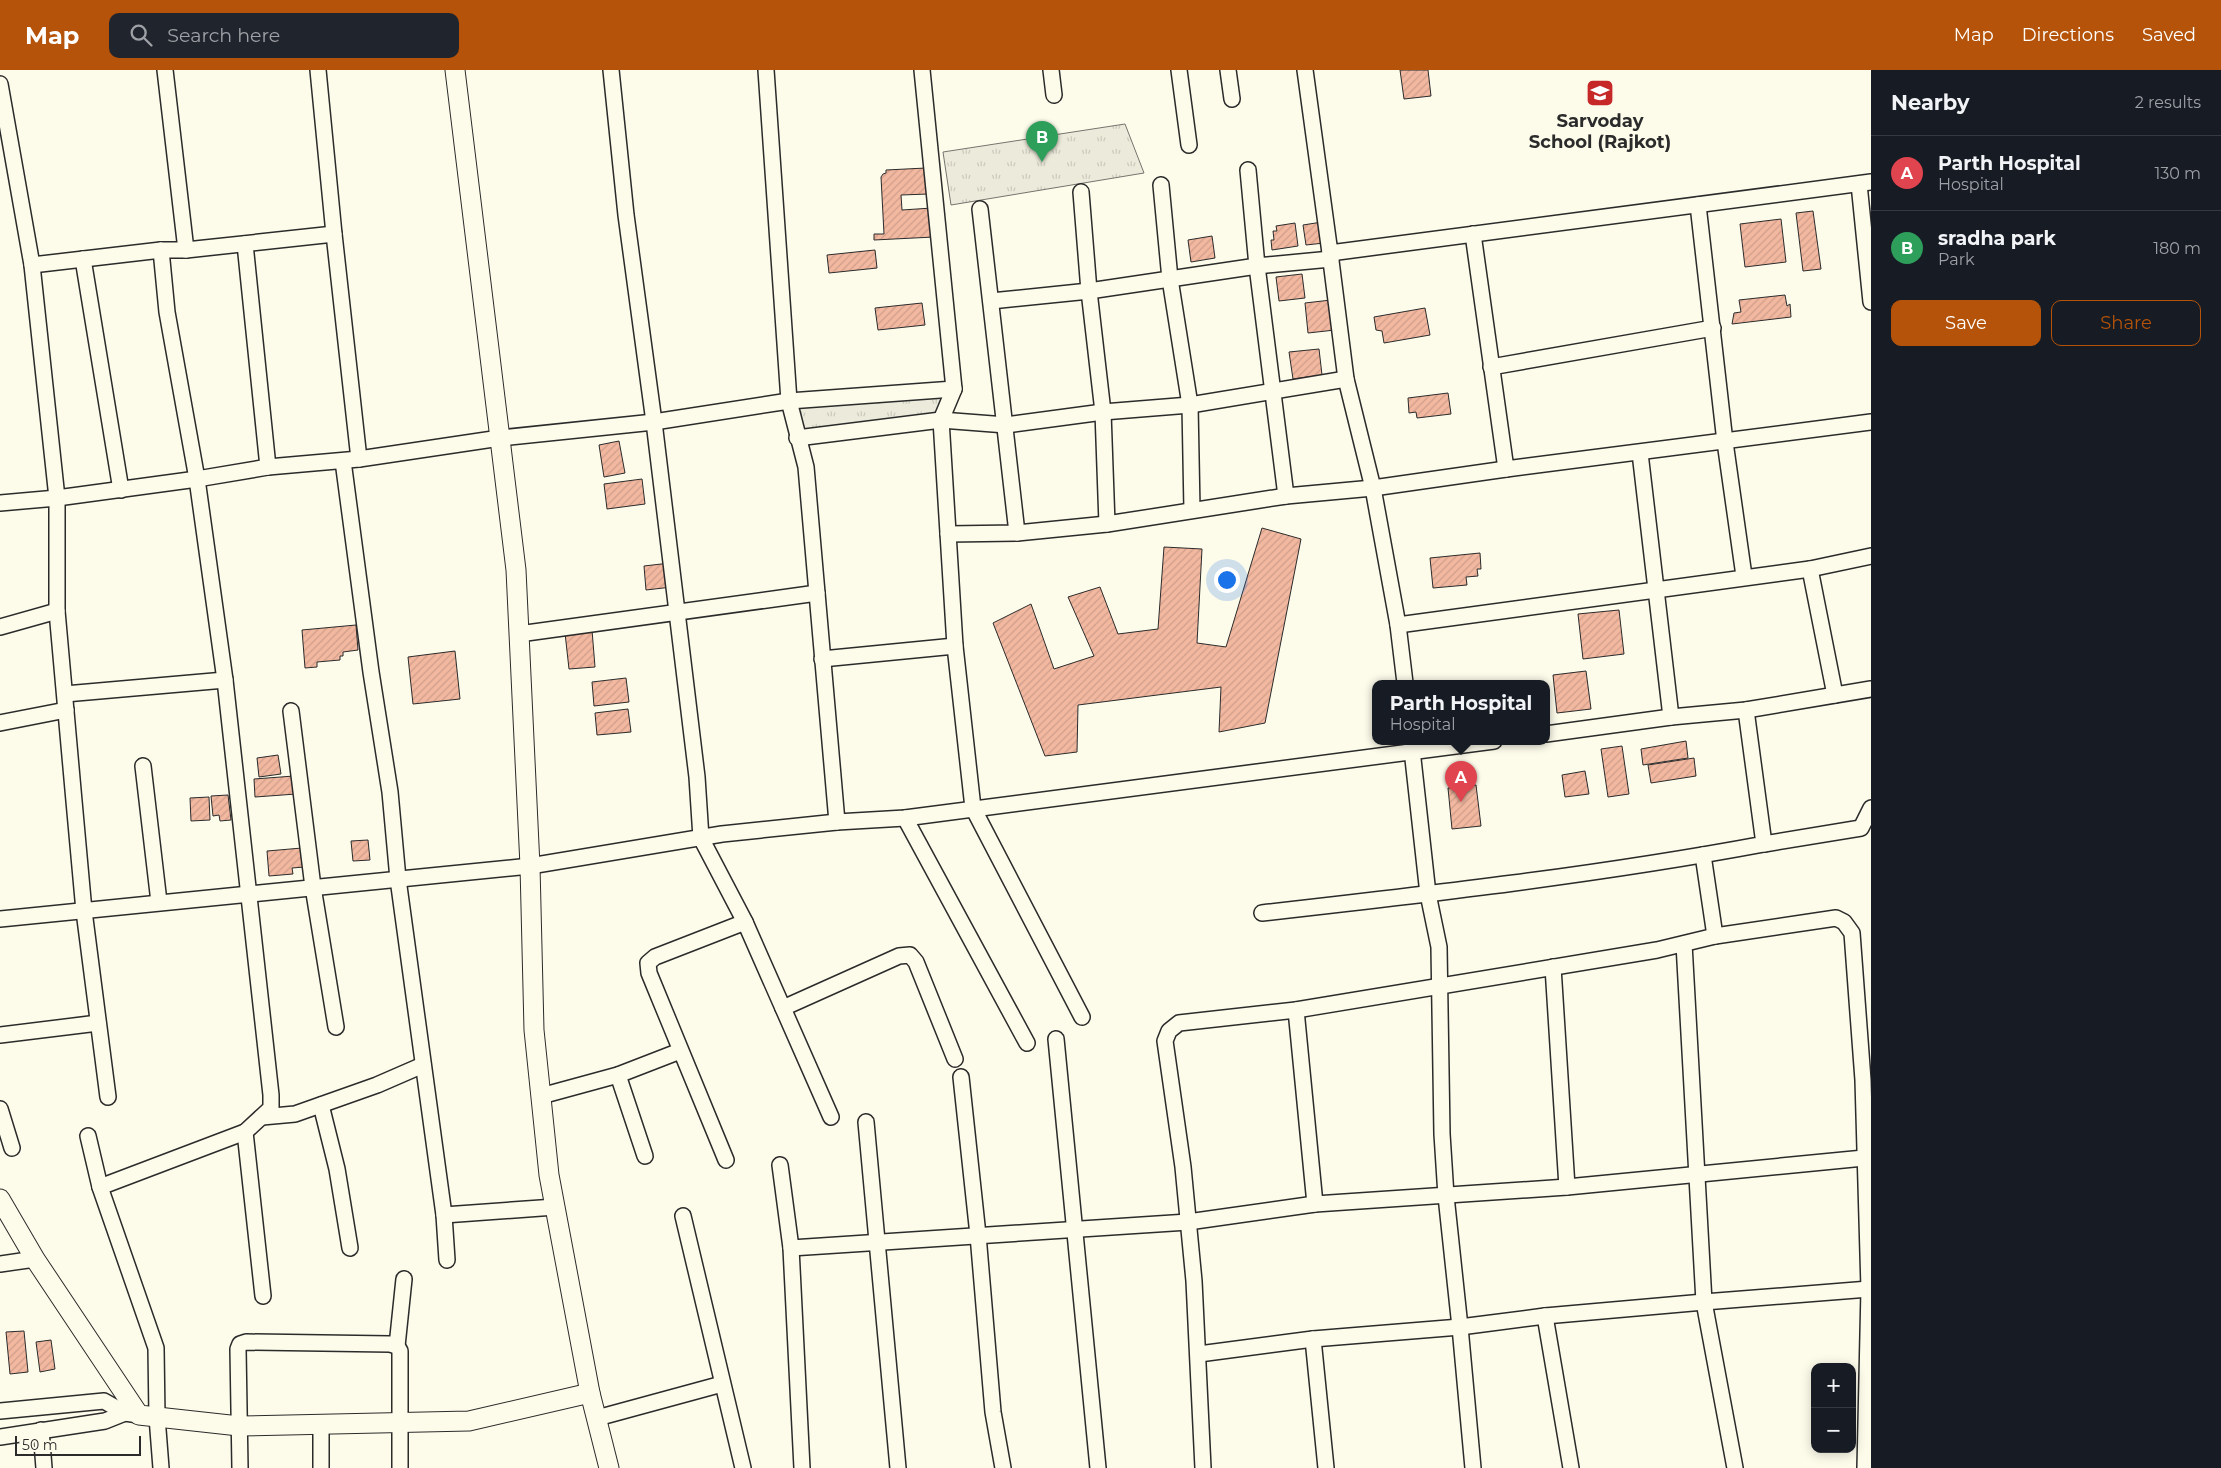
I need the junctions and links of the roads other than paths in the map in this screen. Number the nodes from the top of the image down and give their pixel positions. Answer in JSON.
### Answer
{"nodes":[{"id":1,"x":164,"y":70,"type":"edge"},
{"id":2,"x":318,"y":70,"type":"edge"},
{"id":3,"x":456,"y":70,"type":"edge"},
{"id":4,"x":611,"y":70,"type":"edge"},
{"id":5,"x":766,"y":70,"type":"edge"},
{"id":6,"x":922,"y":70,"type":"edge"},
{"id":7,"x":1051,"y":70,"type":"edge"},
{"id":8,"x":1179,"y":70,"type":"edge"},
{"id":9,"x":1228,"y":70,"type":"edge"},
{"id":10,"x":1304,"y":70,"type":"edge"},
{"id":11,"x":0,"y":84,"type":"edge"},
{"id":12,"x":1054,"y":95,"type":"dead end"},
{"id":13,"x":1232,"y":99,"type":"dead end"},
{"id":14,"x":4,"y":134,"type":"edge"},
{"id":15,"x":1189,"y":146,"type":"dead end"},
{"id":16,"x":1248,"y":170,"type":"dead end"},
{"id":17,"x":1865,"y":183,"type":"edge"},
{"id":18,"x":1162,"y":185,"type":"dead end"},
{"id":19,"x":1080,"y":192,"type":"dead end"},
{"id":20,"x":1698,"y":205,"type":"junction"},
{"id":21,"x":980,"y":209,"type":"dead end"},
{"id":22,"x":334,"y":234,"type":"junction"},
{"id":23,"x":1473,"y":234,"type":"junction"},
{"id":24,"x":245,"y":244,"type":"junction"},
{"id":25,"x":161,"y":250,"type":"junction"},
{"id":26,"x":186,"y":250,"type":"junction"},
{"id":27,"x":1331,"y":256,"type":"junction"},
{"id":28,"x":83,"y":259,"type":"junction"},
{"id":29,"x":32,"y":265,"type":"junction"},
{"id":30,"x":1257,"y":266,"type":"junction"},
{"id":31,"x":1170,"y":279,"type":"junction"},
{"id":32,"x":1089,"y":291,"type":"junction"},
{"id":33,"x":991,"y":301,"type":"junction"},
{"id":34,"x":1871,"y":302,"type":"edge"},
{"id":35,"x":1713,"y":328,"type":"junction"},
{"id":36,"x":1492,"y":367,"type":"junction"},
{"id":37,"x":1346,"y":379,"type":"junction"},
{"id":38,"x":954,"y":389,"type":"junction"},
{"id":39,"x":1272,"y":391,"type":"junction"},
{"id":40,"x":789,"y":401,"type":"junction"},
{"id":41,"x":1190,"y":405,"type":"junction"},
{"id":42,"x":1103,"y":412,"type":"junction"},
{"id":43,"x":941,"y":420,"type":"junction"},
{"id":44,"x":654,"y":422,"type":"junction"},
{"id":45,"x":1871,"y":422,"type":"edge"},
{"id":46,"x":1006,"y":425,"type":"junction"},
{"id":47,"x":500,"y":438,"type":"junction"},
{"id":48,"x":798,"y":438,"type":"junction"},
{"id":49,"x":1725,"y":442,"type":"junction"},
{"id":50,"x":1640,"y":453,"type":"junction"},
{"id":51,"x":360,"y":459,"type":"junction"},
{"id":52,"x":343,"y":461,"type":"junction"},
{"id":53,"x":268,"y":467,"type":"junction"},
{"id":54,"x":1506,"y":469,"type":"junction"},
{"id":55,"x":197,"y":479,"type":"junction"},
{"id":56,"x":1373,"y":488,"type":"junction"},
{"id":57,"x":121,"y":490,"type":"junction"},
{"id":58,"x":1286,"y":496,"type":"junction"},
{"id":59,"x":57,"y":498,"type":"junction"},
{"id":60,"x":0,"y":503,"type":"edge"},
{"id":61,"x":1192,"y":510,"type":"junction"},
{"id":62,"x":1107,"y":524,"type":"junction"},
{"id":63,"x":1017,"y":533,"type":"junction"},
{"id":64,"x":948,"y":534,"type":"junction"},
{"id":65,"x":1871,"y":556,"type":"edge"},
{"id":66,"x":1810,"y":569,"type":"junction"},
{"id":67,"x":1744,"y":576,"type":"junction"},
{"id":68,"x":1655,"y":591,"type":"junction"},
{"id":69,"x":817,"y":594,"type":"junction"},
{"id":70,"x":57,"y":611,"type":"junction"},
{"id":71,"x":678,"y":612,"type":"junction"},
{"id":72,"x":1398,"y":625,"type":"junction"},
{"id":73,"x":0,"y":627,"type":"edge"},
{"id":74,"x":519,"y":634,"type":"junction"},
{"id":75,"x":955,"y":646,"type":"junction"},
{"id":76,"x":822,"y":659,"type":"junction"},
{"id":77,"x":226,"y":680,"type":"junction"},
{"id":78,"x":1405,"y":680,"type":"edge"},
{"id":79,"x":1871,"y":689,"type":"edge"},
{"id":80,"x":65,"y":694,"type":"junction"},
{"id":81,"x":1835,"y":695,"type":"junction"},
{"id":82,"x":66,"y":710,"type":"junction"},
{"id":83,"x":1746,"y":710,"type":"junction"},
{"id":84,"x":291,"y":711,"type":"dead end"},
{"id":85,"x":1671,"y":717,"type":"junction"},
{"id":86,"x":0,"y":723,"type":"edge"},
{"id":87,"x":1550,"y":733,"type":"edge"},
{"id":88,"x":1428,"y":745,"type":"edge"},
{"id":89,"x":1412,"y":746,"type":"edge"},
{"id":90,"x":144,"y":766,"type":"dead end"},
{"id":91,"x":973,"y":808,"type":"junction"},
{"id":92,"x":1871,"y":808,"type":"edge"},
{"id":93,"x":905,"y":818,"type":"junction"},
{"id":94,"x":837,"y":822,"type":"junction"},
{"id":95,"x":701,"y":838,"type":"junction"},
{"id":96,"x":1764,"y":844,"type":"junction"},
{"id":97,"x":1703,"y":855,"type":"junction"},
{"id":98,"x":530,"y":866,"type":"junction"},
{"id":99,"x":398,"y":879,"type":"junction"},
{"id":100,"x":313,"y":887,"type":"junction"},
{"id":101,"x":250,"y":892,"type":"junction"},
{"id":102,"x":1428,"y":894,"type":"junction"},
{"id":103,"x":159,"y":902,"type":"junction"},
{"id":104,"x":84,"y":910,"type":"junction"},
{"id":105,"x":1262,"y":913,"type":"dead end"},
{"id":106,"x":0,"y":918,"type":"edge"},
{"id":107,"x":745,"y":922,"type":"junction"},
{"id":108,"x":1715,"y":936,"type":"junction"},
{"id":109,"x":1684,"y":944,"type":"junction"},
{"id":110,"x":1554,"y":967,"type":"junction"},
{"id":111,"x":1439,"y":986,"type":"junction"},
{"id":112,"x":783,"y":1008,"type":"junction"},
{"id":113,"x":1296,"y":1010,"type":"junction"},
{"id":114,"x":1082,"y":1017,"type":"dead end"},
{"id":115,"x":98,"y":1023,"type":"junction"},
{"id":116,"x":336,"y":1027,"type":"dead end"},
{"id":117,"x":0,"y":1035,"type":"edge"},
{"id":118,"x":1056,"y":1039,"type":"dead end"},
{"id":119,"x":1026,"y":1042,"type":"dead end"},
{"id":120,"x":680,"y":1051,"type":"junction"},
{"id":121,"x":955,"y":1060,"type":"dead end"},
{"id":122,"x":423,"y":1065,"type":"junction"},
{"id":123,"x":618,"y":1075,"type":"junction"},
{"id":124,"x":961,"y":1077,"type":"dead end"},
{"id":125,"x":1867,"y":1080,"type":"edge"},
{"id":126,"x":108,"y":1096,"type":"dead end"},
{"id":127,"x":541,"y":1096,"type":"junction"},
{"id":128,"x":321,"y":1105,"type":"junction"},
{"id":129,"x":0,"y":1110,"type":"edge"},
{"id":130,"x":262,"y":1117,"type":"junction"},
{"id":131,"x":831,"y":1117,"type":"dead end"},
{"id":132,"x":866,"y":1122,"type":"dead end"},
{"id":133,"x":245,"y":1132,"type":"junction"},
{"id":134,"x":88,"y":1136,"type":"dead end"},
{"id":135,"x":12,"y":1148,"type":"dead end"},
{"id":136,"x":645,"y":1156,"type":"dead end"},
{"id":137,"x":1864,"y":1158,"type":"junction"},
{"id":138,"x":726,"y":1160,"type":"dead end"},
{"id":139,"x":780,"y":1166,"type":"dead end"},
{"id":140,"x":1697,"y":1174,"type":"junction"},
{"id":141,"x":100,"y":1187,"type":"junction"},
{"id":142,"x":1567,"y":1187,"type":"junction"},
{"id":143,"x":1446,"y":1196,"type":"junction"},
{"id":144,"x":0,"y":1199,"type":"edge"},
{"id":145,"x":1315,"y":1204,"type":"junction"},
{"id":146,"x":555,"y":1207,"type":"junction"},
{"id":147,"x":444,"y":1215,"type":"junction"},
{"id":148,"x":683,"y":1216,"type":"dead end"},
{"id":149,"x":1188,"y":1222,"type":"junction"},
{"id":150,"x":1073,"y":1229,"type":"junction"},
{"id":151,"x":978,"y":1235,"type":"junction"},
{"id":152,"x":876,"y":1242,"type":"junction"},
{"id":153,"x":350,"y":1248,"type":"dead end"},
{"id":154,"x":791,"y":1248,"type":"junction"},
{"id":155,"x":35,"y":1259,"type":"junction"},
{"id":156,"x":447,"y":1260,"type":"dead end"},
{"id":157,"x":0,"y":1264,"type":"edge"},
{"id":158,"x":404,"y":1279,"type":"dead end"},
{"id":159,"x":1869,"y":1289,"type":"junction"},
{"id":160,"x":263,"y":1296,"type":"dead end"},
{"id":161,"x":1704,"y":1302,"type":"junction"},
{"id":162,"x":1545,"y":1316,"type":"junction"},
{"id":163,"x":1460,"y":1327,"type":"junction"},
{"id":164,"x":1313,"y":1339,"type":"junction"},
{"id":165,"x":397,"y":1346,"type":"junction"},
{"id":166,"x":1199,"y":1354,"type":"junction"},
{"id":167,"x":722,"y":1384,"type":"junction"},
{"id":168,"x":590,"y":1393,"type":"junction"},
{"id":169,"x":0,"y":1411,"type":"edge"},
{"id":170,"x":140,"y":1415,"type":"junction"},
{"id":171,"x":597,"y":1418,"type":"junction"},
{"id":172,"x":401,"y":1422,"type":"junction"},
{"id":173,"x":321,"y":1424,"type":"junction"},
{"id":174,"x":239,"y":1426,"type":"junction"},
{"id":175,"x":41,"y":1430,"type":"junction"},
{"id":176,"x":0,"y":1437,"type":"edge"},
{"id":177,"x":44,"y":1468,"type":"edge"},
{"id":178,"x":161,"y":1468,"type":"edge"},
{"id":179,"x":240,"y":1468,"type":"edge"},
{"id":180,"x":321,"y":1468,"type":"edge"},
{"id":181,"x":400,"y":1468,"type":"edge"},
{"id":182,"x":609,"y":1468,"type":"edge"},
{"id":183,"x":743,"y":1468,"type":"edge"},
{"id":184,"x":802,"y":1468,"type":"edge"},
{"id":185,"x":898,"y":1468,"type":"edge"},
{"id":186,"x":1003,"y":1468,"type":"edge"},
{"id":187,"x":1098,"y":1468,"type":"edge"},
{"id":188,"x":1203,"y":1468,"type":"edge"},
{"id":189,"x":1326,"y":1468,"type":"edge"},
{"id":190,"x":1473,"y":1468,"type":"edge"},
{"id":191,"x":1571,"y":1468,"type":"edge"},
{"id":192,"x":1735,"y":1468,"type":"edge"},
{"id":193,"x":1865,"y":1468,"type":"edge"}],
"edges":[{"from":1,"to":26,"type":"street"},
{"from":2,"to":22,"type":"street"},
{"from":3,"to":47,"type":"street"},
{"from":4,"to":44,"type":"street"},
{"from":5,"to":40,"type":"street"},
{"from":6,"to":38,"type":"street"},
{"from":7,"to":12,"type":"street"},
{"from":8,"to":15,"type":"street"},
{"from":9,"to":13,"type":"street"},
{"from":10,"to":27,"type":"street"},
{"from":11,"to":14,"type":"street"},
{"from":14,"to":29,"type":"street"},
{"from":16,"to":30,"type":"street"},
{"from":17,"to":20,"type":"street"},
{"from":17,"to":34,"type":"street"},
{"from":18,"to":31,"type":"street"},
{"from":19,"to":32,"type":"street"},
{"from":20,"to":23,"type":"street"},
{"from":20,"to":35,"type":"street"},
{"from":21,"to":33,"type":"street"},
{"from":22,"to":24,"type":"street"},
{"from":22,"to":51,"type":"street"},
{"from":23,"to":27,"type":"street"},
{"from":23,"to":36,"type":"street"},
{"from":24,"to":26,"type":"street"},
{"from":24,"to":53,"type":"street"},
{"from":25,"to":26,"type":"street"},
{"from":25,"to":28,"type":"street"},
{"from":25,"to":55,"type":"street"},
{"from":27,"to":30,"type":"street"},
{"from":27,"to":37,"type":"street"},
{"from":28,"to":29,"type":"street"},
{"from":28,"to":57,"type":"street"},
{"from":29,"to":59,"type":"street"},
{"from":30,"to":31,"type":"street"},
{"from":30,"to":39,"type":"street"},
{"from":31,"to":32,"type":"street"},
{"from":31,"to":41,"type":"street"},
{"from":32,"to":33,"type":"street"},
{"from":32,"to":42,"type":"street"},
{"from":33,"to":46,"type":"street"},
{"from":35,"to":36,"type":"street"},
{"from":35,"to":49,"type":"street"},
{"from":36,"to":54,"type":"street"},
{"from":37,"to":39,"type":"street"},
{"from":37,"to":56,"type":"street"},
{"from":38,"to":40,"type":"street"},
{"from":38,"to":43,"type":"street"},
{"from":39,"to":41,"type":"street"},
{"from":39,"to":58,"type":"street"},
{"from":40,"to":44,"type":"street"},
{"from":40,"to":48,"type":"street"},
{"from":41,"to":42,"type":"street"},
{"from":41,"to":61,"type":"street"},
{"from":42,"to":46,"type":"street"},
{"from":42,"to":62,"type":"street"},
{"from":43,"to":46,"type":"street"},
{"from":43,"to":48,"type":"street"},
{"from":43,"to":64,"type":"street"},
{"from":44,"to":47,"type":"street"},
{"from":44,"to":71,"type":"street"},
{"from":45,"to":49,"type":"street"},
{"from":46,"to":63,"type":"street"},
{"from":47,"to":51,"type":"street"},
{"from":47,"to":74,"type":"street"},
{"from":48,"to":69,"type":"street"},
{"from":49,"to":50,"type":"street"},
{"from":49,"to":67,"type":"street"},
{"from":50,"to":54,"type":"street"},
{"from":50,"to":68,"type":"street"},
{"from":51,"to":52,"type":"street"},
{"from":52,"to":53,"type":"street"},
{"from":52,"to":99,"type":"street"},
{"from":53,"to":55,"type":"street"},
{"from":54,"to":56,"type":"street"},
{"from":55,"to":57,"type":"street"},
{"from":55,"to":77,"type":"street"},
{"from":56,"to":58,"type":"street"},
{"from":56,"to":72,"type":"street"},
{"from":57,"to":59,"type":"street"},
{"from":58,"to":61,"type":"street"},
{"from":59,"to":60,"type":"street"},
{"from":59,"to":70,"type":"street"},
{"from":61,"to":62,"type":"street"},
{"from":62,"to":63,"type":"street"},
{"from":63,"to":64,"type":"street"},
{"from":64,"to":75,"type":"street"},
{"from":65,"to":66,"type":"street"},
{"from":66,"to":67,"type":"street"},
{"from":66,"to":81,"type":"street"},
{"from":67,"to":68,"type":"street"},
{"from":68,"to":72,"type":"street"},
{"from":68,"to":85,"type":"street"},
{"from":69,"to":71,"type":"street"},
{"from":69,"to":76,"type":"street"},
{"from":70,"to":73,"type":"street"},
{"from":70,"to":80,"type":"street"},
{"from":71,"to":74,"type":"street"},
{"from":71,"to":95,"type":"street"},
{"from":72,"to":78,"type":"street"},
{"from":74,"to":98,"type":"street"},
{"from":75,"to":76,"type":"street"},
{"from":75,"to":91,"type":"street"},
{"from":76,"to":94,"type":"street"},
{"from":77,"to":80,"type":"street"},
{"from":77,"to":101,"type":"street"},
{"from":79,"to":81,"type":"street"},
{"from":80,"to":82,"type":"street"},
{"from":81,"to":83,"type":"street"},
{"from":82,"to":86,"type":"street"},
{"from":82,"to":104,"type":"street"},
{"from":83,"to":85,"type":"street"},
{"from":83,"to":96,"type":"street"},
{"from":84,"to":100,"type":"street"},
{"from":85,"to":87,"type":"street"},
{"from":88,"to":89,"type":"street"},
{"from":89,"to":91,"type":"street"},
{"from":89,"to":102,"type":"street"},
{"from":90,"to":103,"type":"street"},
{"from":91,"to":93,"type":"street"},
{"from":91,"to":114,"type":"street"},
{"from":92,"to":96,"type":"street"},
{"from":93,"to":94,"type":"street"},
{"from":93,"to":119,"type":"street"},
{"from":94,"to":95,"type":"street"},
{"from":95,"to":98,"type":"street"},
{"from":95,"to":107,"type":"street"},
{"from":96,"to":97,"type":"street"},
{"from":97,"to":102,"type":"street"},
{"from":97,"to":108,"type":"street"},
{"from":98,"to":99,"type":"street"},
{"from":98,"to":127,"type":"street"},
{"from":99,"to":100,"type":"street"},
{"from":99,"to":122,"type":"street"},
{"from":100,"to":101,"type":"street"},
{"from":100,"to":116,"type":"street"},
{"from":101,"to":103,"type":"street"},
{"from":101,"to":130,"type":"street"},
{"from":102,"to":105,"type":"street"},
{"from":102,"to":111,"type":"street"},
{"from":103,"to":104,"type":"street"},
{"from":104,"to":106,"type":"street"},
{"from":104,"to":115,"type":"street"},
{"from":107,"to":112,"type":"street"},
{"from":107,"to":120,"type":"street"},
{"from":108,"to":109,"type":"street"},
{"from":108,"to":125,"type":"street"},
{"from":109,"to":110,"type":"street"},
{"from":109,"to":140,"type":"street"},
{"from":110,"to":111,"type":"street"},
{"from":110,"to":142,"type":"street"},
{"from":111,"to":113,"type":"street"},
{"from":111,"to":143,"type":"street"},
{"from":112,"to":121,"type":"street"},
{"from":112,"to":131,"type":"street"},
{"from":113,"to":145,"type":"street"},
{"from":113,"to":149,"type":"street"},
{"from":115,"to":117,"type":"street"},
{"from":115,"to":126,"type":"street"},
{"from":118,"to":150,"type":"street"},
{"from":120,"to":123,"type":"street"},
{"from":120,"to":138,"type":"street"},
{"from":122,"to":128,"type":"street"},
{"from":122,"to":147,"type":"street"},
{"from":123,"to":127,"type":"street"},
{"from":123,"to":136,"type":"street"},
{"from":124,"to":151,"type":"street"},
{"from":125,"to":137,"type":"street"},
{"from":127,"to":146,"type":"street"},
{"from":128,"to":130,"type":"street"},
{"from":128,"to":153,"type":"street"},
{"from":129,"to":135,"type":"street"},
{"from":130,"to":133,"type":"street"},
{"from":132,"to":152,"type":"street"},
{"from":133,"to":141,"type":"street"},
{"from":133,"to":160,"type":"street"},
{"from":134,"to":141,"type":"street"},
{"from":137,"to":140,"type":"street"},
{"from":137,"to":159,"type":"street"},
{"from":139,"to":154,"type":"street"},
{"from":140,"to":142,"type":"street"},
{"from":140,"to":161,"type":"street"},
{"from":141,"to":170,"type":"street"},
{"from":142,"to":143,"type":"street"},
{"from":143,"to":145,"type":"street"},
{"from":143,"to":163,"type":"street"},
{"from":144,"to":155,"type":"street"},
{"from":145,"to":149,"type":"street"},
{"from":146,"to":147,"type":"street"},
{"from":146,"to":168,"type":"street"},
{"from":147,"to":156,"type":"street"},
{"from":148,"to":167,"type":"street"},
{"from":149,"to":150,"type":"street"},
{"from":149,"to":166,"type":"street"},
{"from":150,"to":151,"type":"street"},
{"from":150,"to":187,"type":"street"},
{"from":151,"to":152,"type":"street"},
{"from":151,"to":186,"type":"street"},
{"from":152,"to":154,"type":"street"},
{"from":152,"to":185,"type":"street"},
{"from":154,"to":184,"type":"street"},
{"from":155,"to":157,"type":"street"},
{"from":155,"to":170,"type":"street"},
{"from":158,"to":165,"type":"street"},
{"from":159,"to":161,"type":"street"},
{"from":159,"to":193,"type":"street"},
{"from":161,"to":162,"type":"street"},
{"from":161,"to":192,"type":"street"},
{"from":162,"to":163,"type":"street"},
{"from":162,"to":191,"type":"street"},
{"from":163,"to":164,"type":"street"},
{"from":163,"to":190,"type":"street"},
{"from":164,"to":166,"type":"street"},
{"from":164,"to":189,"type":"street"},
{"from":165,"to":172,"type":"street"},
{"from":165,"to":174,"type":"street"},
{"from":166,"to":188,"type":"street"},
{"from":167,"to":171,"type":"street"},
{"from":167,"to":183,"type":"street"},
{"from":168,"to":171,"type":"street"},
{"from":168,"to":172,"type":"street"},
{"from":169,"to":170,"type":"street"},
{"from":170,"to":174,"type":"street"},
{"from":170,"to":175,"type":"street"},
{"from":170,"to":178,"type":"street"},
{"from":171,"to":182,"type":"street"},
{"from":172,"to":173,"type":"street"},
{"from":172,"to":181,"type":"street"},
{"from":173,"to":174,"type":"street"},
{"from":173,"to":180,"type":"street"},
{"from":174,"to":179,"type":"street"},
{"from":175,"to":176,"type":"street"},
{"from":175,"to":177,"type":"street"}]}
